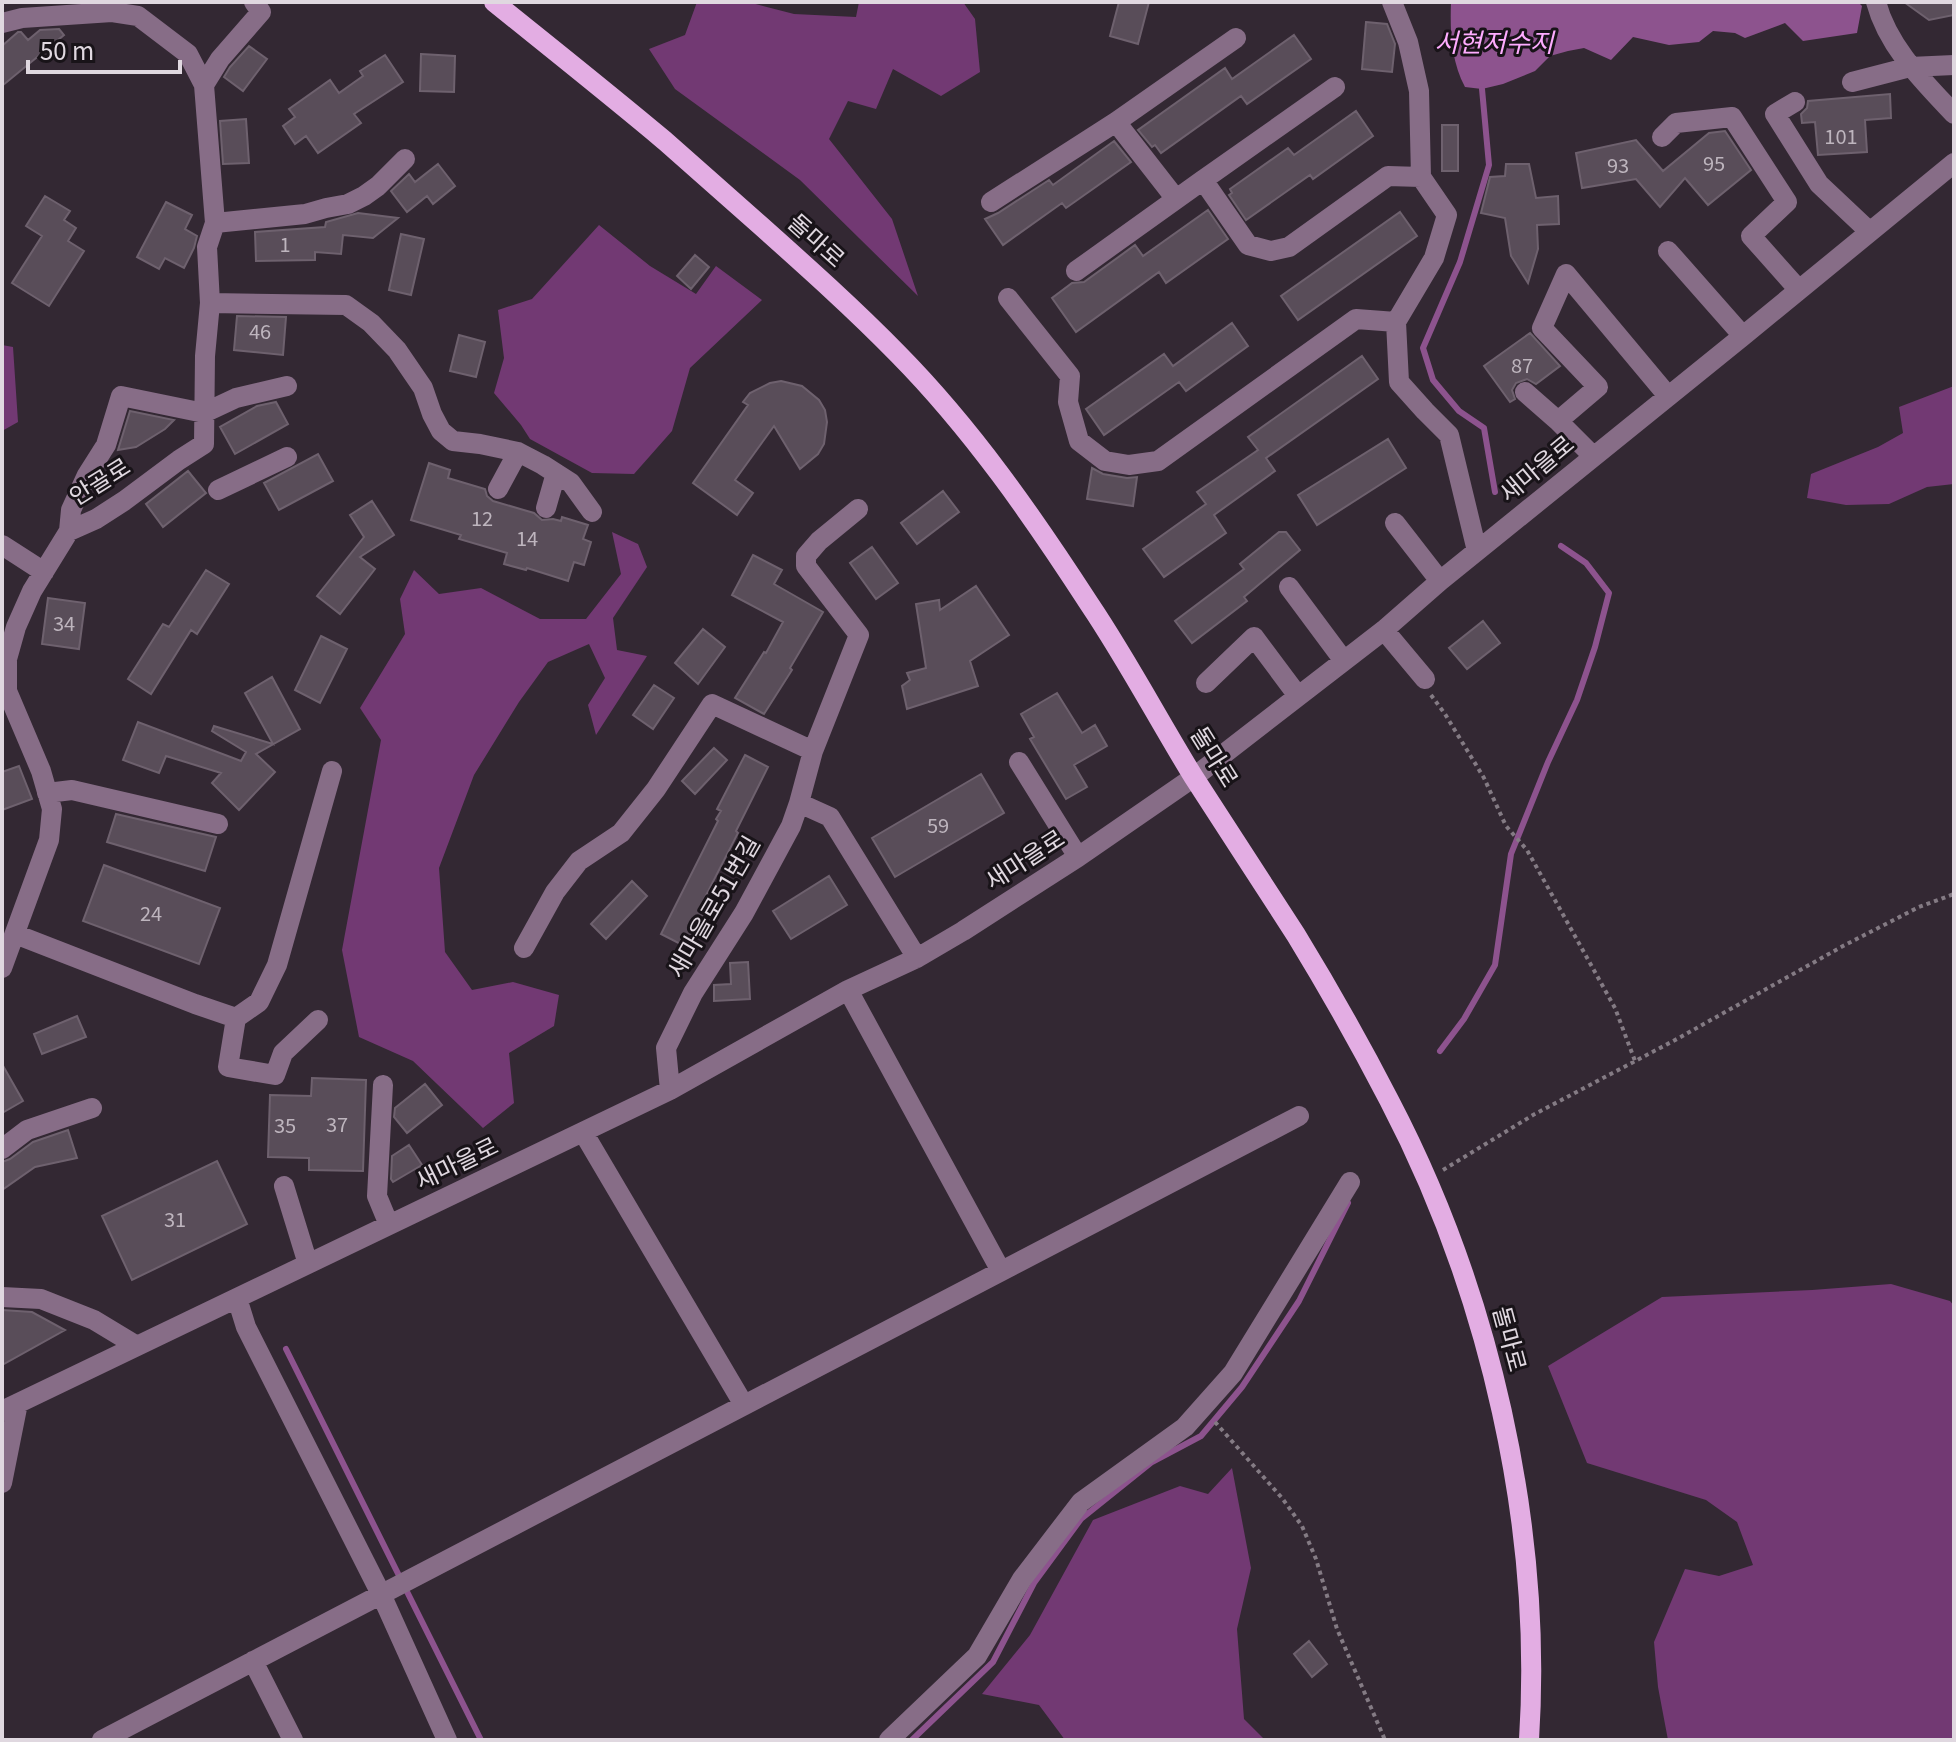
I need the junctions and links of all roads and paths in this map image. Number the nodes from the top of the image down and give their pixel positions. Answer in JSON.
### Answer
{"nodes":[{"id":1,"x":494,"y":2,"type":"edge"},
{"id":2,"x":1392,"y":2,"type":"edge"},
{"id":3,"x":1876,"y":2,"type":"edge"},
{"id":4,"x":258,"y":7,"type":"edge"},
{"id":5,"x":2,"y":23,"type":"edge"},
{"id":6,"x":1236,"y":38,"type":"dead end"},
{"id":7,"x":1954,"y":65,"type":"edge"},
{"id":8,"x":1910,"y":67,"type":"junction"},
{"id":9,"x":1852,"y":82,"type":"dead end"},
{"id":10,"x":204,"y":85,"type":"junction"},
{"id":11,"x":1335,"y":87,"type":"dead end"},
{"id":12,"x":1795,"y":102,"type":"dead end"},
{"id":13,"x":1954,"y":114,"type":"edge"},
{"id":14,"x":1116,"y":122,"type":"junction"},
{"id":15,"x":1662,"y":137,"type":"dead end"},
{"id":16,"x":405,"y":159,"type":"dead end"},
{"id":17,"x":1954,"y":163,"type":"edge"},
{"id":18,"x":1421,"y":177,"type":"junction"},
{"id":19,"x":1203,"y":180,"type":"junction"},
{"id":20,"x":1176,"y":199,"type":"junction"},
{"id":21,"x":991,"y":202,"type":"dead end"},
{"id":22,"x":215,"y":223,"type":"junction"},
{"id":23,"x":1870,"y":232,"type":"junction"},
{"id":24,"x":1668,"y":251,"type":"dead end"},
{"id":25,"x":1076,"y":271,"type":"dead end"},
{"id":26,"x":1799,"y":290,"type":"junction"},
{"id":27,"x":1008,"y":298,"type":"dead end"},
{"id":28,"x":210,"y":303,"type":"junction"},
{"id":29,"x":1396,"y":322,"type":"junction"},
{"id":30,"x":1743,"y":336,"type":"junction"},
{"id":31,"x":287,"y":386,"type":"dead end"},
{"id":32,"x":1525,"y":392,"type":"dead end"},
{"id":33,"x":1668,"y":396,"type":"junction"},
{"id":34,"x":204,"y":413,"type":"junction"},
{"id":35,"x":1558,"y":421,"type":"junction"},
{"id":36,"x":518,"y":452,"type":"junction"},
{"id":37,"x":1593,"y":456,"type":"junction"},
{"id":38,"x":287,"y":457,"type":"dead end"},
{"id":39,"x":556,"y":473,"type":"junction"},
{"id":40,"x":498,"y":489,"type":"dead end"},
{"id":41,"x":218,"y":490,"type":"dead end"},
{"id":42,"x":546,"y":508,"type":"dead end"},
{"id":43,"x":858,"y":509,"type":"dead end"},
{"id":44,"x":592,"y":512,"type":"dead end"},
{"id":45,"x":1395,"y":523,"type":"dead end"},
{"id":46,"x":69,"y":531,"type":"junction"},
{"id":47,"x":2,"y":545,"type":"edge"},
{"id":48,"x":1477,"y":551,"type":"junction"},
{"id":49,"x":44,"y":572,"type":"junction"},
{"id":50,"x":1440,"y":581,"type":"junction"},
{"id":51,"x":1289,"y":587,"type":"dead end"},
{"id":52,"x":1384,"y":630,"type":"junction"},
{"id":53,"x":1344,"y":661,"type":"junction"},
{"id":54,"x":1425,"y":679,"type":"joint"},
{"id":55,"x":1206,"y":683,"type":"dead end"},
{"id":56,"x":1298,"y":696,"type":"junction"},
{"id":57,"x":813,"y":751,"type":"junction"},
{"id":58,"x":1019,"y":762,"type":"dead end"},
{"id":59,"x":332,"y":771,"type":"dead end"},
{"id":60,"x":1194,"y":777,"type":"junction"},
{"id":61,"x":47,"y":793,"type":"junction"},
{"id":62,"x":799,"y":803,"type":"junction"},
{"id":63,"x":218,"y":824,"type":"dead end"},
{"id":64,"x":1078,"y":857,"type":"junction"},
{"id":65,"x":1954,"y":894,"type":"edge"},
{"id":66,"x":15,"y":934,"type":"junction"},
{"id":67,"x":524,"y":948,"type":"dead end"},
{"id":68,"x":917,"y":958,"type":"junction"},
{"id":69,"x":2,"y":968,"type":"edge"},
{"id":70,"x":848,"y":990,"type":"junction"},
{"id":71,"x":236,"y":1018,"type":"junction"},
{"id":72,"x":318,"y":1020,"type":"dead end"},
{"id":73,"x":1635,"y":1061,"type":"junction"},
{"id":74,"x":383,"y":1085,"type":"dead end"},
{"id":75,"x":670,"y":1090,"type":"junction"},
{"id":76,"x":92,"y":1108,"type":"dead end"},
{"id":77,"x":1299,"y":1116,"type":"dead end"},
{"id":78,"x":583,"y":1132,"type":"junction"},
{"id":79,"x":2,"y":1149,"type":"edge"},
{"id":80,"x":1427,"y":1180,"type":"junction"},
{"id":81,"x":1350,"y":1182,"type":"dead end"},
{"id":82,"x":284,"y":1186,"type":"dead end"},
{"id":83,"x":389,"y":1225,"type":"junction"},
{"id":84,"x":308,"y":1264,"type":"junction"},
{"id":85,"x":1001,"y":1271,"type":"junction"},
{"id":86,"x":2,"y":1297,"type":"edge"},
{"id":87,"x":237,"y":1298,"type":"junction"},
{"id":88,"x":137,"y":1346,"type":"junction"},
{"id":89,"x":744,"y":1405,"type":"junction"},
{"id":90,"x":10,"y":1407,"type":"edge"},
{"id":91,"x":1228,"y":1436,"type":"dead end"},
{"id":92,"x":2,"y":1483,"type":"edge"},
{"id":93,"x":381,"y":1594,"type":"junction"},
{"id":94,"x":253,"y":1661,"type":"junction"},
{"id":95,"x":137,"y":1732,"type":"edge"},
{"id":96,"x":102,"y":1740,"type":"edge"},
{"id":97,"x":293,"y":1740,"type":"edge"},
{"id":98,"x":447,"y":1740,"type":"edge"},
{"id":99,"x":889,"y":1740,"type":"edge"},
{"id":100,"x":1385,"y":1740,"type":"edge"},
{"id":101,"x":1529,"y":1740,"type":"edge"}],
"edges":[{"from":1,"to":60,"type":"main road","name":"돌마로"},
{"from":2,"to":18,"type":"street"},
{"from":3,"to":8,"type":"street"},
{"from":4,"to":10,"type":"street"},
{"from":5,"to":10,"type":"street","name":"안골로"},
{"from":6,"to":14,"type":"street"},
{"from":7,"to":8,"type":"street"},
{"from":8,"to":9,"type":"street"},
{"from":8,"to":13,"type":"street"},
{"from":10,"to":22,"type":"street","name":"안골로"},
{"from":11,"to":19,"type":"street"},
{"from":12,"to":23,"type":"street"},
{"from":14,"to":20,"type":"street"},
{"from":14,"to":21,"type":"street"},
{"from":15,"to":26,"type":"street"},
{"from":16,"to":22,"type":"street"},
{"from":17,"to":23,"type":"street","name":"새마을로"},
{"from":18,"to":19,"type":"street"},
{"from":18,"to":29,"type":"street"},
{"from":19,"to":20,"type":"street"},
{"from":20,"to":25,"type":"street"},
{"from":22,"to":28,"type":"street","name":"안골로"},
{"from":23,"to":26,"type":"street","name":"새마을로"},
{"from":24,"to":30,"type":"street"},
{"from":26,"to":30,"type":"street","name":"새마을로"},
{"from":27,"to":29,"type":"street"},
{"from":28,"to":34,"type":"street","name":"안골로"},
{"from":28,"to":36,"type":"street"},
{"from":29,"to":48,"type":"street"},
{"from":30,"to":33,"type":"street","name":"새마을로"},
{"from":31,"to":34,"type":"street"},
{"from":32,"to":35,"type":"street"},
{"from":33,"to":35,"type":"street"},
{"from":33,"to":37,"type":"street","name":"새마을로"},
{"from":34,"to":46,"type":"street","name":"안골로"},
{"from":34,"to":46,"type":"street"},
{"from":35,"to":37,"type":"street"},
{"from":36,"to":39,"type":"street"},
{"from":36,"to":40,"type":"street"},
{"from":37,"to":48,"type":"street","name":"새마을로"},
{"from":38,"to":41,"type":"street"},
{"from":39,"to":42,"type":"street"},
{"from":39,"to":44,"type":"street"},
{"from":43,"to":57,"type":"street","name":"새마을로51번길"},
{"from":45,"to":50,"type":"street"},
{"from":46,"to":49,"type":"street","name":"안골로"},
{"from":47,"to":49,"type":"street"},
{"from":48,"to":50,"type":"street","name":"새마을로"},
{"from":49,"to":61,"type":"street","name":"안골로"},
{"from":50,"to":52,"type":"street","name":"새마을로"},
{"from":51,"to":53,"type":"street"},
{"from":52,"to":53,"type":"street","name":"새마을로"},
{"from":52,"to":54,"type":"street"},
{"from":53,"to":56,"type":"street","name":"새마을로"},
{"from":54,"to":73,"type":"path"},
{"from":55,"to":56,"type":"street"},
{"from":56,"to":60,"type":"street","name":"새마을로"},
{"from":57,"to":62,"type":"street","name":"새마을로51번길"},
{"from":57,"to":67,"type":"street"},
{"from":58,"to":64,"type":"street"},
{"from":59,"to":71,"type":"street"},
{"from":60,"to":64,"type":"street","name":"새마을로"},
{"from":60,"to":80,"type":"main road","name":"돌마로"},
{"from":61,"to":63,"type":"street"},
{"from":61,"to":66,"type":"street","name":"안골로"},
{"from":62,"to":68,"type":"street"},
{"from":62,"to":75,"type":"street","name":"새마을로51번길"},
{"from":64,"to":68,"type":"street","name":"새마을로"},
{"from":65,"to":73,"type":"path"},
{"from":66,"to":69,"type":"street","name":"안골로"},
{"from":66,"to":71,"type":"street"},
{"from":68,"to":70,"type":"street","name":"새마을로"},
{"from":70,"to":75,"type":"street","name":"새마을로"},
{"from":70,"to":85,"type":"street"},
{"from":71,"to":72,"type":"street"},
{"from":73,"to":80,"type":"path"},
{"from":74,"to":83,"type":"street"},
{"from":75,"to":78,"type":"street","name":"새마을로"},
{"from":76,"to":79,"type":"street"},
{"from":77,"to":85,"type":"street"},
{"from":78,"to":83,"type":"street","name":"새마을로"},
{"from":78,"to":89,"type":"street"},
{"from":80,"to":101,"type":"main road","name":"돌마로"},
{"from":81,"to":99,"type":"street"},
{"from":82,"to":84,"type":"street"},
{"from":83,"to":84,"type":"street","name":"새마을로"},
{"from":84,"to":87,"type":"street","name":"새마을로"},
{"from":85,"to":89,"type":"street"},
{"from":86,"to":88,"type":"street"},
{"from":87,"to":88,"type":"street","name":"새마을로"},
{"from":87,"to":93,"type":"street"},
{"from":88,"to":90,"type":"street","name":"새마을로"},
{"from":89,"to":93,"type":"street"},
{"from":90,"to":92,"type":"street"},
{"from":91,"to":100,"type":"path"},
{"from":93,"to":94,"type":"street"},
{"from":93,"to":98,"type":"street"},
{"from":94,"to":95,"type":"street"},
{"from":94,"to":97,"type":"street"},
{"from":95,"to":96,"type":"street"}]}
